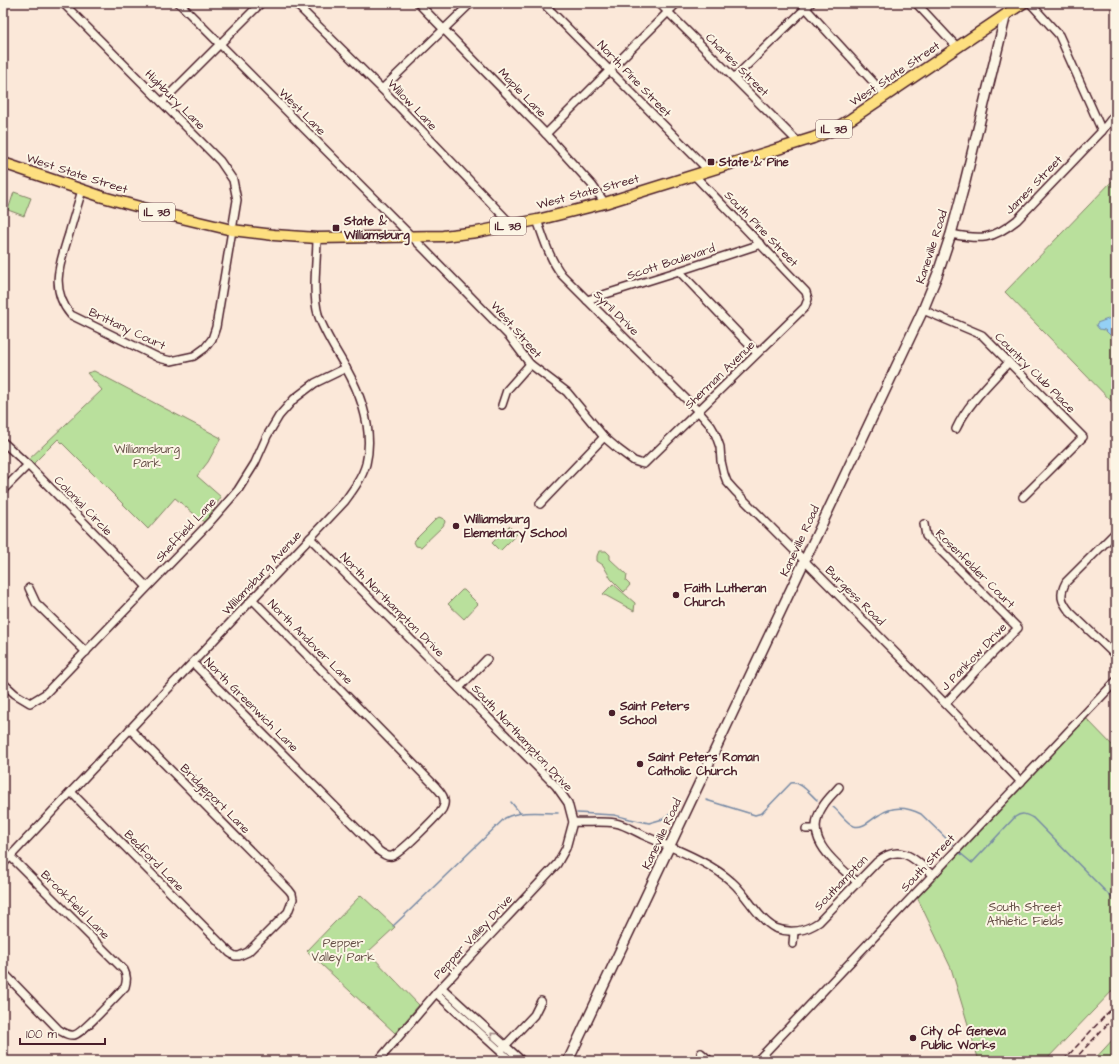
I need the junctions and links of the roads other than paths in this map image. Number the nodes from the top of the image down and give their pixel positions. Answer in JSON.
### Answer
{"nodes":[{"id":1,"x":63,"y":3,"type":"edge"},
{"id":2,"x":179,"y":3,"type":"edge"},
{"id":3,"x":261,"y":3,"type":"edge"},
{"id":4,"x":295,"y":3,"type":"edge"},
{"id":5,"x":418,"y":3,"type":"edge"},
{"id":6,"x":471,"y":3,"type":"edge"},
{"id":7,"x":543,"y":3,"type":"edge"},
{"id":8,"x":659,"y":3,"type":"edge"},
{"id":9,"x":677,"y":3,"type":"edge"},
{"id":10,"x":916,"y":3,"type":"edge"},
{"id":11,"x":1023,"y":3,"type":"edge"},
{"id":12,"x":1030,"y":3,"type":"edge"},
{"id":13,"x":806,"y":5,"type":"edge"},
{"id":14,"x":668,"y":12,"type":"junction"},
{"id":15,"x":1006,"y":14,"type":"junction"},
{"id":16,"x":445,"y":30,"type":"junction"},
{"id":17,"x":219,"y":44,"type":"junction"},
{"id":18,"x":958,"y":48,"type":"junction"},
{"id":19,"x":610,"y":69,"type":"junction"},
{"id":20,"x":734,"y":78,"type":"junction"},
{"id":21,"x":382,"y":89,"type":"junction"},
{"id":22,"x":886,"y":96,"type":"junction"},
{"id":23,"x":162,"y":102,"type":"junction"},
{"id":24,"x":1116,"y":113,"type":"edge"},
{"id":25,"x":1102,"y":131,"type":"junction"},
{"id":26,"x":546,"y":134,"type":"junction"},
{"id":27,"x":799,"y":143,"type":"junction"},
{"id":28,"x":3,"y":163,"type":"edge"},
{"id":29,"x":709,"y":171,"type":"junction"},
{"id":30,"x":694,"y":175,"type":"junction"},
{"id":31,"x":82,"y":190,"type":"junction"},
{"id":32,"x":605,"y":203,"type":"junction"},
{"id":33,"x":537,"y":220,"type":"junction"},
{"id":34,"x":512,"y":225,"type":"junction"},
{"id":35,"x":232,"y":230,"type":"junction"},
{"id":36,"x":951,"y":234,"type":"junction"},
{"id":37,"x":410,"y":236,"type":"junction"},
{"id":38,"x":317,"y":238,"type":"junction"},
{"id":39,"x":761,"y":244,"type":"junction"},
{"id":40,"x":679,"y":272,"type":"junction"},
{"id":41,"x":808,"y":299,"type":"joint"},
{"id":42,"x":587,"y":300,"type":"junction"},
{"id":43,"x":923,"y":310,"type":"junction"},
{"id":44,"x":757,"y":353,"type":"junction"},
{"id":45,"x":1009,"y":362,"type":"junction"},
{"id":46,"x":530,"y":364,"type":"junction"},
{"id":47,"x":346,"y":368,"type":"junction"},
{"id":48,"x":502,"y":405,"type":"dead end"},
{"id":49,"x":698,"y":411,"type":"junction"},
{"id":50,"x":956,"y":429,"type":"dead end"},
{"id":51,"x":604,"y":437,"type":"junction"},
{"id":52,"x":3,"y":442,"type":"edge"},
{"id":53,"x":644,"y":464,"type":"joint"},
{"id":54,"x":28,"y":465,"type":"junction"},
{"id":55,"x":3,"y":490,"type":"edge"},
{"id":56,"x":1023,"y":497,"type":"dead end"},
{"id":57,"x":540,"y":504,"type":"dead end"},
{"id":58,"x":924,"y":524,"type":"dead end"},
{"id":59,"x":1116,"y":532,"type":"edge"},
{"id":60,"x":310,"y":538,"type":"junction"},
{"id":61,"x":804,"y":560,"type":"junction"},
{"id":62,"x":147,"y":587,"type":"junction"},
{"id":63,"x":29,"y":588,"type":"dead end"},
{"id":64,"x":253,"y":600,"type":"junction"},
{"id":65,"x":1017,"y":627,"type":"joint"},
{"id":66,"x":86,"y":652,"type":"junction"},
{"id":67,"x":1116,"y":656,"type":"edge"},
{"id":68,"x":487,"y":659,"type":"dead end"},
{"id":69,"x":193,"y":663,"type":"junction"},
{"id":70,"x":1116,"y":681,"type":"edge"},
{"id":71,"x":3,"y":683,"type":"edge"},
{"id":72,"x":459,"y":688,"type":"junction"},
{"id":73,"x":946,"y":703,"type":"junction"},
{"id":74,"x":130,"y":729,"type":"junction"},
{"id":75,"x":1021,"y":782,"type":"junction"},
{"id":76,"x":839,"y":787,"type":"dead end"},
{"id":77,"x":71,"y":792,"type":"junction"},
{"id":78,"x":573,"y":822,"type":"junction"},
{"id":79,"x":806,"y":829,"type":"dead end"},
{"id":80,"x":816,"y":829,"type":"junction"},
{"id":81,"x":669,"y":846,"type":"junction"},
{"id":82,"x":379,"y":851,"type":"joint"},
{"id":83,"x":11,"y":857,"type":"junction"},
{"id":84,"x":3,"y":864,"type":"edge"},
{"id":85,"x":932,"y":875,"type":"junction"},
{"id":86,"x":858,"y":883,"type":"junction"},
{"id":87,"x":794,"y":932,"type":"junction"},
{"id":88,"x":794,"y":944,"type":"dead end"},
{"id":89,"x":222,"y":946,"type":"joint"},
{"id":90,"x":3,"y":972,"type":"edge"},
{"id":91,"x":441,"y":987,"type":"junction"},
{"id":92,"x":436,"y":993,"type":"junction"},
{"id":93,"x":541,"y":1002,"type":"dead end"},
{"id":94,"x":506,"y":1046,"type":"junction"},
{"id":95,"x":500,"y":1052,"type":"junction"},
{"id":96,"x":701,"y":1053,"type":"dead end"},
{"id":97,"x":378,"y":1061,"type":"edge"},
{"id":98,"x":511,"y":1061,"type":"edge"},
{"id":99,"x":522,"y":1061,"type":"edge"},
{"id":100,"x":568,"y":1061,"type":"edge"},
{"id":101,"x":710,"y":1061,"type":"edge"},
{"id":102,"x":757,"y":1061,"type":"edge"}],
"edges":[{"from":1,"to":23,"type":"street","name":"Highbury Lane"},
{"from":2,"to":17,"type":"street","name":"West Lane"},
{"from":3,"to":17,"type":"street"},
{"from":4,"to":21,"type":"street","name":"Willow Lane"},
{"from":5,"to":16,"type":"street","name":"Maple Lane"},
{"from":6,"to":16,"type":"street"},
{"from":7,"to":19,"type":"street","name":"North Pine Street"},
{"from":8,"to":14,"type":"street","name":"Charles Street"},
{"from":9,"to":14,"type":"street"},
{"from":10,"to":18,"type":"street"},
{"from":11,"to":15,"type":"main road","name":"West State Street","number":"IL 38"},
{"from":12,"to":25,"type":"street"},
{"from":13,"to":20,"type":"street"},
{"from":13,"to":22,"type":"street"},
{"from":14,"to":19,"type":"street"},
{"from":14,"to":20,"type":"street","name":"Charles Street"},
{"from":15,"to":18,"type":"main road","name":"West State Street","number":"IL 38"},
{"from":15,"to":36,"type":"main road","name":"Kaneville Road"},
{"from":16,"to":21,"type":"street"},
{"from":16,"to":26,"type":"street","name":"Maple Lane"},
{"from":17,"to":23,"type":"street"},
{"from":17,"to":37,"type":"street","name":"West Lane"},
{"from":18,"to":22,"type":"main road","name":"West State Street","number":"IL 38"},
{"from":19,"to":26,"type":"street"},
{"from":19,"to":29,"type":"street","name":"North Pine Street"},
{"from":20,"to":27,"type":"street","name":"Charles Street"},
{"from":21,"to":34,"type":"street","name":"Willow Lane"},
{"from":22,"to":27,"type":"main road","name":"West State Street","number":"IL 38"},
{"from":23,"to":35,"type":"street","name":"Highbury Lane"},
{"from":24,"to":25,"type":"street","name":"James Street"},
{"from":25,"to":36,"type":"street","name":"James Street"},
{"from":26,"to":32,"type":"street","name":"Maple Lane"},
{"from":27,"to":29,"type":"main road","name":"West State Street","number":"IL 38"},
{"from":28,"to":31,"type":"main road","name":"West State Street","number":"IL 38"},
{"from":29,"to":30,"type":"main road","name":"West State Street","number":"IL 38"},
{"from":30,"to":32,"type":"main road","name":"West State Street","number":"IL 38"},
{"from":30,"to":39,"type":"street","name":"South Pine Street"},
{"from":31,"to":35,"type":"main road","name":"West State Street","number":"IL 38"},
{"from":31,"to":35,"type":"street","name":"Brittany Court"},
{"from":32,"to":33,"type":"main road","name":"West State Street","number":"IL 38"},
{"from":33,"to":34,"type":"main road","name":"West State Street","number":"IL 38"},
{"from":33,"to":42,"type":"street","name":"Syril Drive"},
{"from":34,"to":37,"type":"main road","name":"West State Street","number":"IL 38"},
{"from":35,"to":38,"type":"main road","name":"West State Street","number":"IL 38"},
{"from":36,"to":43,"type":"main road","name":"Kaneville Road"},
{"from":37,"to":38,"type":"main road","name":"West State Street","number":"IL 38"},
{"from":37,"to":46,"type":"street","name":"West Street"},
{"from":38,"to":47,"type":"street","name":"Williamsburg Avenue"},
{"from":39,"to":40,"type":"street","name":"Scott Boulevard"},
{"from":39,"to":41,"type":"street","name":"South Pine Street"},
{"from":40,"to":42,"type":"street","name":"Scott Boulevard"},
{"from":40,"to":44,"type":"street"},
{"from":41,"to":44,"type":"street","name":"Sherman Avenue"},
{"from":42,"to":49,"type":"street","name":"Syril Drive"},
{"from":43,"to":45,"type":"street","name":"Country Club Place"},
{"from":43,"to":61,"type":"main road","name":"Kaneville Road"},
{"from":44,"to":49,"type":"street","name":"Sherman Avenue"},
{"from":45,"to":50,"type":"street"},
{"from":45,"to":56,"type":"street","name":"Country Club Place"},
{"from":46,"to":48,"type":"street"},
{"from":46,"to":51,"type":"street","name":"West Street"},
{"from":47,"to":60,"type":"street","name":"Williamsburg Avenue"},
{"from":47,"to":62,"type":"street","name":"Sheffield Lane"},
{"from":49,"to":53,"type":"street","name":"Sherman Avenue"},
{"from":49,"to":61,"type":"street","name":"Burgess Road"},
{"from":51,"to":53,"type":"street","name":"West Street"},
{"from":51,"to":57,"type":"street"},
{"from":52,"to":54,"type":"street","name":"Colonial Circle"},
{"from":54,"to":55,"type":"street"},
{"from":54,"to":62,"type":"street","name":"Colonial Circle"},
{"from":58,"to":65,"type":"street","name":"Rosenfelder Court"},
{"from":59,"to":67,"type":"street"},
{"from":60,"to":64,"type":"street","name":"Williamsburg Avenue"},
{"from":60,"to":72,"type":"street","name":"North Northampton Drive"},
{"from":61,"to":73,"type":"street","name":"Burgess Road"},
{"from":61,"to":81,"type":"main road","name":"Kaneville Road"},
{"from":62,"to":66,"type":"street","name":"Sheffield Lane"},
{"from":63,"to":66,"type":"street"},
{"from":64,"to":69,"type":"street","name":"Williamsburg Avenue"},
{"from":64,"to":82,"type":"street","name":"North Andover Lane"},
{"from":65,"to":73,"type":"street","name":"J Pankow Drive"},
{"from":66,"to":71,"type":"street","name":"Sheffield Lane"},
{"from":68,"to":72,"type":"street"},
{"from":69,"to":74,"type":"street","name":"Williamsburg Avenue"},
{"from":69,"to":82,"type":"street","name":"North Greenwich Lane"},
{"from":70,"to":75,"type":"street","name":"South Street"},
{"from":72,"to":78,"type":"street","name":"South Northampton Drive"},
{"from":73,"to":75,"type":"street","name":"Burgess Road"},
{"from":74,"to":77,"type":"street","name":"Williamsburg Avenue"},
{"from":74,"to":89,"type":"street","name":"Bridgeport Lane"},
{"from":75,"to":85,"type":"street","name":"South Street"},
{"from":76,"to":80,"type":"street"},
{"from":77,"to":83,"type":"street","name":"Williamsburg Avenue"},
{"from":77,"to":89,"type":"street","name":"Bedford Lane"},
{"from":78,"to":81,"type":"street"},
{"from":78,"to":91,"type":"street","name":"Pepper Valley Drive"},
{"from":79,"to":80,"type":"street"},
{"from":80,"to":86,"type":"street"},
{"from":81,"to":87,"type":"street"},
{"from":81,"to":100,"type":"main road","name":"Kaneville Road"},
{"from":83,"to":84,"type":"street","name":"Williamsburg Avenue"},
{"from":83,"to":90,"type":"street","name":"Brookfield Lane"},
{"from":85,"to":86,"type":"street","name":"Southampton"},
{"from":85,"to":102,"type":"street","name":"South Street"},
{"from":86,"to":87,"type":"street","name":"Southampton"},
{"from":87,"to":88,"type":"street"},
{"from":91,"to":92,"type":"street","name":"Pepper Valley Drive"},
{"from":94,"to":91,"type":"street","one_way":true},
{"from":92,"to":95,"type":"street"},
{"from":92,"to":97,"type":"street","name":"Pepper Valley Drive"},
{"from":93,"to":94,"type":"street"},
{"from":94,"to":95,"type":"street"},
{"from":94,"to":99,"type":"street"},
{"from":95,"to":98,"type":"street"},
{"from":96,"to":101,"type":"street"}]}
